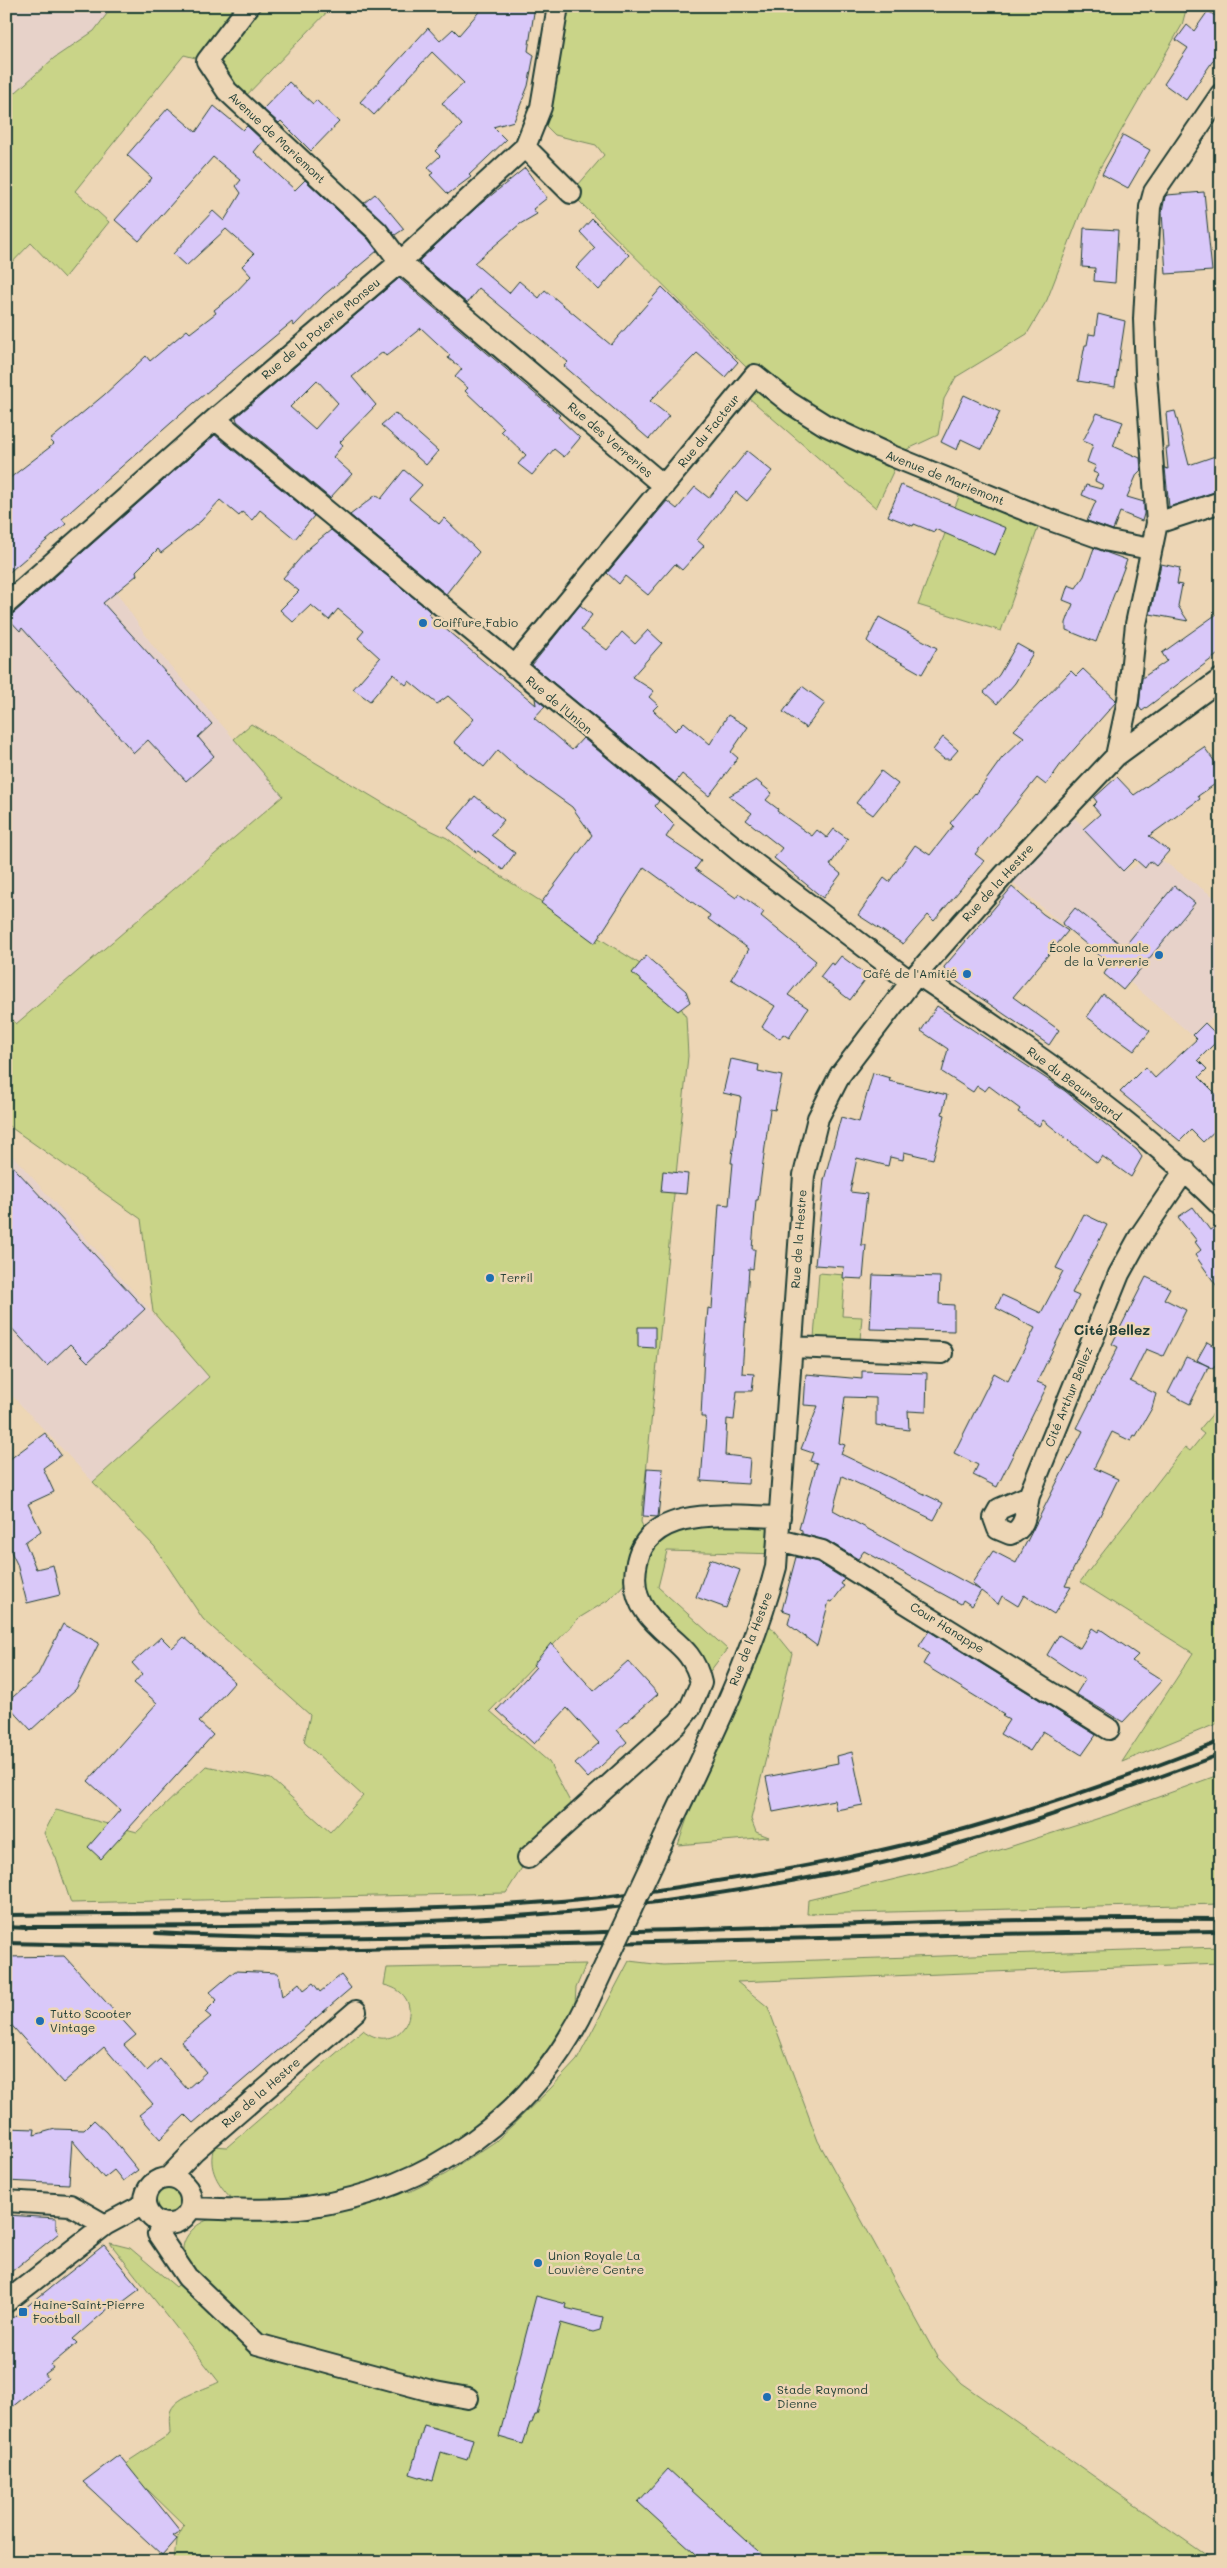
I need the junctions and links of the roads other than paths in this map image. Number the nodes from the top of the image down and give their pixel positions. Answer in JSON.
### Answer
{"nodes":[{"id":1,"x":249,"y":6,"type":"edge"},
{"id":2,"x":558,"y":6,"type":"edge"},
{"id":3,"x":1221,"y":94,"type":"edge"},
{"id":4,"x":525,"y":147,"type":"junction"},
{"id":5,"x":571,"y":193,"type":"dead end"},
{"id":6,"x":400,"y":262,"type":"junction"},
{"id":7,"x":755,"y":375,"type":"joint"},
{"id":8,"x":215,"y":419,"type":"junction"},
{"id":9,"x":664,"y":486,"type":"junction"},
{"id":10,"x":1221,"y":502,"type":"edge"},
{"id":11,"x":1157,"y":523,"type":"junction"},
{"id":12,"x":1150,"y":549,"type":"junction"},
{"id":13,"x":6,"y":604,"type":"edge"},
{"id":14,"x":514,"y":667,"type":"junction"},
{"id":15,"x":1221,"y":679,"type":"edge"},
{"id":16,"x":1116,"y":756,"type":"junction"},
{"id":17,"x":914,"y":978,"type":"junction"},
{"id":18,"x":1186,"y":1170,"type":"junction"},
{"id":19,"x":1221,"y":1206,"type":"edge"},
{"id":20,"x":792,"y":1347,"type":"junction"},
{"id":21,"x":942,"y":1353,"type":"dead end"},
{"id":22,"x":1029,"y":1496,"type":"dead end"},
{"id":23,"x":780,"y":1517,"type":"junction"},
{"id":24,"x":779,"y":1540,"type":"junction"},
{"id":25,"x":1109,"y":1729,"type":"dead end"},
{"id":26,"x":528,"y":1858,"type":"dead end"},
{"id":27,"x":356,"y":2011,"type":"dead end"},
{"id":28,"x":169,"y":2177,"type":"junction"},
{"id":29,"x":6,"y":2201,"type":"edge"},
{"id":30,"x":144,"y":2204,"type":"junction"},
{"id":31,"x":190,"y":2208,"type":"junction"},
{"id":32,"x":163,"y":2224,"type":"junction"},
{"id":33,"x":105,"y":2225,"type":"junction"},
{"id":34,"x":6,"y":2302,"type":"edge"},
{"id":35,"x":468,"y":2398,"type":"dead end"}],
"edges":[{"from":1,"to":6,"type":"street","name":"Avenue de Mariemont"},
{"from":2,"to":4,"type":"street","name":"Rue de la Poterie Monseu"},
{"from":3,"to":11,"type":"street"},
{"from":4,"to":5,"type":"street"},
{"from":4,"to":6,"type":"street","name":"Rue de la Poterie Monseu"},
{"from":6,"to":8,"type":"street","name":"Rue de la Poterie Monseu"},
{"from":6,"to":9,"type":"street","name":"Rue des Verreries"},
{"from":7,"to":9,"type":"street","name":"Rue du Facteur"},
{"from":7,"to":12,"type":"street","name":"Avenue de Mariemont"},
{"from":8,"to":13,"type":"street","name":"Rue de la Poterie Monseu"},
{"from":8,"to":14,"type":"street","name":"Rue de l'Union"},
{"from":9,"to":14,"type":"street","name":"Rue des Verreries"},
{"from":10,"to":11,"type":"street"},
{"from":11,"to":12,"type":"street"},
{"from":12,"to":16,"type":"street"},
{"from":14,"to":17,"type":"street","name":"Rue de l'Union"},
{"from":15,"to":16,"type":"street","name":"Rue de la Hestre"},
{"from":16,"to":17,"type":"street","name":"Rue de la Hestre"},
{"from":17,"to":18,"type":"street","name":"Rue du Beauregard"},
{"from":17,"to":20,"type":"street","name":"Rue de la Hestre"},
{"from":18,"to":19,"type":"street","name":"Rue du Beauregard"},
{"from":18,"to":22,"type":"street","name":"Cité Arthur Bellez"},
{"from":20,"to":21,"type":"street"},
{"from":20,"to":23,"type":"street","name":"Rue de la Hestre"},
{"from":23,"to":24,"type":"street","name":"Rue de la Hestre"},
{"from":23,"to":26,"type":"street"},
{"from":24,"to":25,"type":"street","name":"Cour Hanappe"},
{"from":24,"to":31,"type":"street","name":"Rue de la Hestre","bridge":true},
{"from":27,"to":28,"type":"street","name":"Rue de la Hestre"},
{"from":28,"to":30,"type":"street","name":"Rue de la Hestre"},
{"from":28,"to":31,"type":"street"},
{"from":29,"to":33,"type":"street"},
{"from":30,"to":32,"type":"street"},
{"from":30,"to":33,"type":"street"},
{"from":31,"to":32,"type":"street"},
{"from":32,"to":35,"type":"street"},
{"from":33,"to":34,"type":"street"}]}
